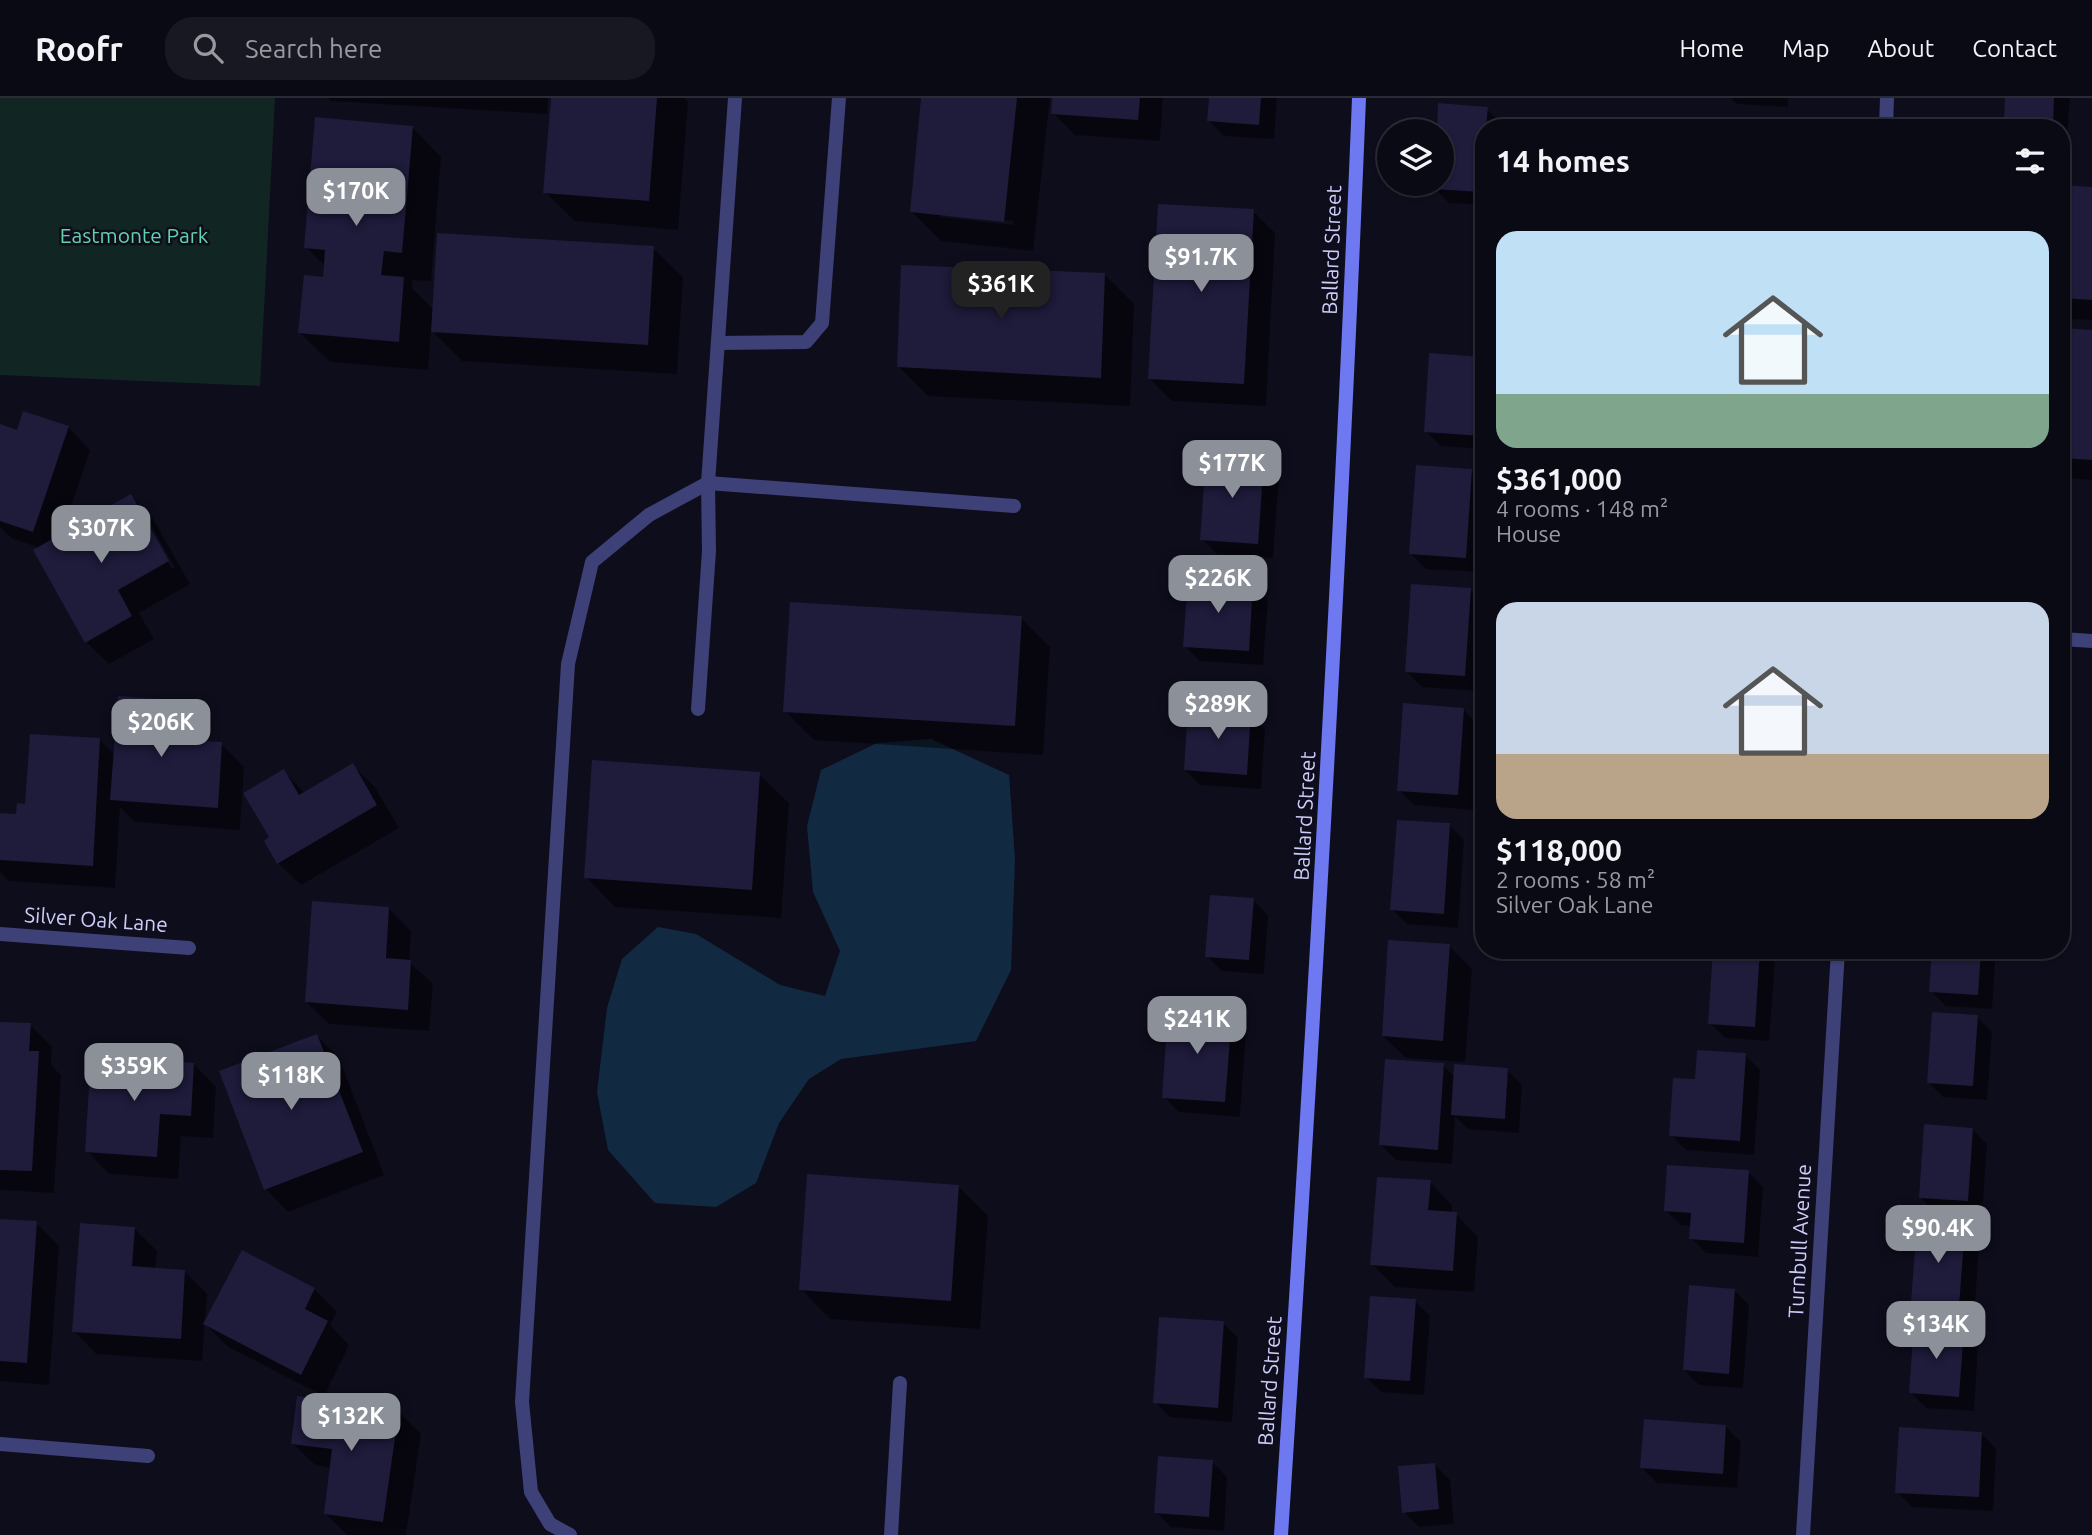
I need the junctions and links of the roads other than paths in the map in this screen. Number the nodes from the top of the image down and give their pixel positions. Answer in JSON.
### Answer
{"nodes":[{"id":1,"x":735,"y":98,"type":"edge"},
{"id":2,"x":839,"y":98,"type":"edge"},
{"id":3,"x":1359,"y":98,"type":"edge"},
{"id":4,"x":1887,"y":98,"type":"edge"},
{"id":5,"x":1886,"y":119,"type":"edge"},
{"id":6,"x":718,"y":343,"type":"junction"},
{"id":7,"x":708,"y":483,"type":"junction"},
{"id":8,"x":1014,"y":506,"type":"dead end"},
{"id":9,"x":2070,"y":640,"type":"edge"},
{"id":10,"x":2092,"y":641,"type":"edge"},
{"id":11,"x":698,"y":709,"type":"dead end"},
{"id":12,"x":0,"y":934,"type":"edge"},
{"id":13,"x":189,"y":948,"type":"dead end"},
{"id":14,"x":1837,"y":959,"type":"edge"},
{"id":15,"x":900,"y":1383,"type":"dead end"},
{"id":16,"x":0,"y":1444,"type":"edge"},
{"id":17,"x":148,"y":1456,"type":"dead end"},
{"id":18,"x":570,"y":1535,"type":"edge"},
{"id":19,"x":891,"y":1535,"type":"edge"},
{"id":20,"x":1281,"y":1535,"type":"edge"},
{"id":21,"x":1803,"y":1535,"type":"edge"}],
"edges":[{"from":1,"to":6,"type":"street"},
{"from":2,"to":6,"type":"street"},
{"from":3,"to":20,"type":"street","name":"Ballard Street"},
{"from":4,"to":5,"type":"street"},
{"from":6,"to":7,"type":"street"},
{"from":7,"to":8,"type":"street"},
{"from":7,"to":11,"type":"street"},
{"from":7,"to":18,"type":"street"},
{"from":9,"to":10,"type":"street"},
{"from":12,"to":13,"type":"street","name":"Silver Oak Lane"},
{"from":14,"to":21,"type":"street","name":"Turnbull Avenue"},
{"from":15,"to":19,"type":"street"},
{"from":16,"to":17,"type":"street"}]}
